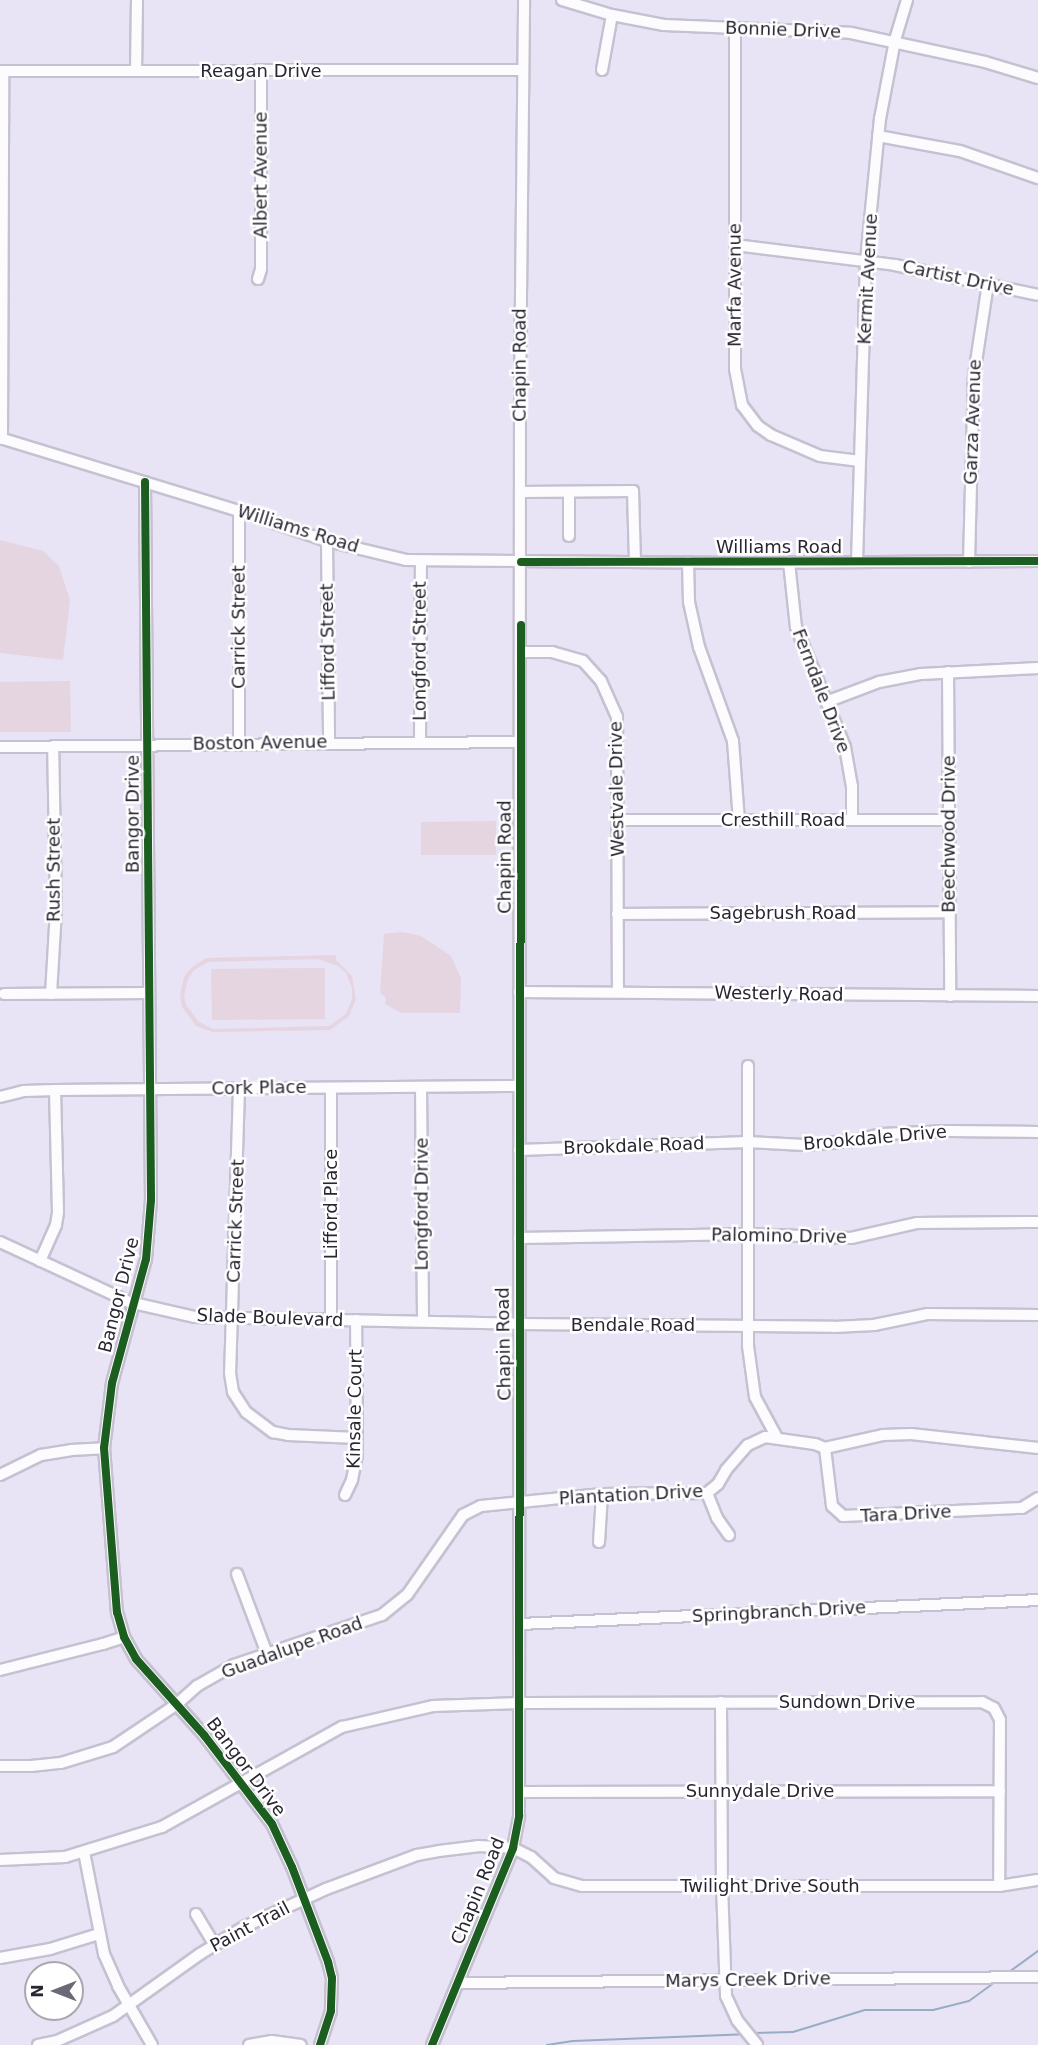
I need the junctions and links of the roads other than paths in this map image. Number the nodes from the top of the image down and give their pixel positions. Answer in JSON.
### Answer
{"nodes":[{"id":1,"x":137,"y":0,"type":"edge"},
{"id":2,"x":524,"y":0,"type":"edge"},
{"id":3,"x":562,"y":0,"type":"edge"},
{"id":4,"x":907,"y":0,"type":"edge"},
{"id":5,"x":612,"y":15,"type":"junction"},
{"id":6,"x":735,"y":28,"type":"junction"},
{"id":7,"x":895,"y":40,"type":"junction"},
{"id":8,"x":522,"y":70,"type":"junction"},
{"id":9,"x":602,"y":70,"type":"dead end"},
{"id":10,"x":2,"y":71,"type":"edge"},
{"id":11,"x":136,"y":71,"type":"junction"},
{"id":12,"x":261,"y":71,"type":"junction"},
{"id":13,"x":1038,"y":78,"type":"edge"},
{"id":14,"x":878,"y":136,"type":"junction"},
{"id":15,"x":1038,"y":178,"type":"edge"},
{"id":16,"x":735,"y":245,"type":"junction"},
{"id":17,"x":866,"y":261,"type":"junction"},
{"id":18,"x":258,"y":279,"type":"dead end"},
{"id":19,"x":988,"y":284,"type":"junction"},
{"id":20,"x":1038,"y":295,"type":"edge"},
{"id":21,"x":1,"y":439,"type":"edge"},
{"id":22,"x":860,"y":461,"type":"junction"},
{"id":23,"x":146,"y":483,"type":"junction"},
{"id":24,"x":520,"y":492,"type":"junction"},
{"id":25,"x":569,"y":492,"type":"junction"},
{"id":26,"x":239,"y":511,"type":"junction"},
{"id":27,"x":569,"y":536,"type":"dead end"},
{"id":28,"x":327,"y":541,"type":"junction"},
{"id":29,"x":420,"y":561,"type":"junction"},
{"id":30,"x":1038,"y":561,"type":"edge"},
{"id":31,"x":521,"y":562,"type":"junction"},
{"id":32,"x":636,"y":562,"type":"junction"},
{"id":33,"x":688,"y":562,"type":"junction"},
{"id":34,"x":789,"y":562,"type":"junction"},
{"id":35,"x":857,"y":562,"type":"junction"},
{"id":36,"x":969,"y":562,"type":"junction"},
{"id":37,"x":521,"y":651,"type":"junction"},
{"id":38,"x":1038,"y":668,"type":"edge"},
{"id":39,"x":948,"y":672,"type":"junction"},
{"id":40,"x":826,"y":702,"type":"junction"},
{"id":41,"x":329,"y":742,"type":"junction"},
{"id":42,"x":420,"y":742,"type":"junction"},
{"id":43,"x":520,"y":742,"type":"junction"},
{"id":44,"x":239,"y":743,"type":"junction"},
{"id":45,"x":53,"y":746,"type":"junction"},
{"id":46,"x":148,"y":746,"type":"junction"},
{"id":47,"x":0,"y":747,"type":"edge"},
{"id":48,"x":618,"y":820,"type":"junction"},
{"id":49,"x":738,"y":820,"type":"junction"},
{"id":50,"x":852,"y":820,"type":"junction"},
{"id":51,"x":949,"y":820,"type":"junction"},
{"id":52,"x":950,"y":912,"type":"junction"},
{"id":53,"x":617,"y":914,"type":"junction"},
{"id":54,"x":519,"y":992,"type":"junction"},
{"id":55,"x":618,"y":992,"type":"junction"},
{"id":56,"x":149,"y":993,"type":"junction"},
{"id":57,"x":4,"y":994,"type":"dead end"},
{"id":58,"x":51,"y":994,"type":"junction"},
{"id":59,"x":950,"y":996,"type":"junction"},
{"id":60,"x":1038,"y":996,"type":"edge"},
{"id":61,"x":748,"y":1066,"type":"dead end"},
{"id":62,"x":519,"y":1086,"type":"junction"},
{"id":63,"x":421,"y":1087,"type":"junction"},
{"id":64,"x":331,"y":1088,"type":"junction"},
{"id":65,"x":149,"y":1089,"type":"junction"},
{"id":66,"x":239,"y":1089,"type":"junction"},
{"id":67,"x":55,"y":1090,"type":"junction"},
{"id":68,"x":0,"y":1097,"type":"edge"},
{"id":69,"x":1038,"y":1132,"type":"edge"},
{"id":70,"x":748,"y":1142,"type":"junction"},
{"id":71,"x":519,"y":1150,"type":"junction"},
{"id":72,"x":1038,"y":1222,"type":"edge"},
{"id":73,"x":748,"y":1234,"type":"junction"},
{"id":74,"x":519,"y":1238,"type":"junction"},
{"id":75,"x":0,"y":1242,"type":"edge"},
{"id":76,"x":40,"y":1261,"type":"junction"},
{"id":77,"x":134,"y":1304,"type":"junction"},
{"id":78,"x":1038,"y":1315,"type":"edge"},
{"id":79,"x":232,"y":1319,"type":"junction"},
{"id":80,"x":331,"y":1320,"type":"junction"},
{"id":81,"x":356,"y":1320,"type":"junction"},
{"id":82,"x":423,"y":1321,"type":"junction"},
{"id":83,"x":518,"y":1324,"type":"junction"},
{"id":84,"x":747,"y":1325,"type":"junction"},
{"id":85,"x":776,"y":1437,"type":"junction"},
{"id":86,"x":357,"y":1438,"type":"junction"},
{"id":87,"x":104,"y":1448,"type":"junction"},
{"id":88,"x":825,"y":1448,"type":"junction"},
{"id":89,"x":1038,"y":1448,"type":"edge"},
{"id":90,"x":0,"y":1475,"type":"edge"},
{"id":91,"x":707,"y":1492,"type":"junction"},
{"id":92,"x":602,"y":1494,"type":"junction"},
{"id":93,"x":345,"y":1495,"type":"dead end"},
{"id":94,"x":1038,"y":1498,"type":"edge"},
{"id":95,"x":521,"y":1502,"type":"junction"},
{"id":96,"x":729,"y":1535,"type":"dead end"},
{"id":97,"x":599,"y":1542,"type":"dead end"},
{"id":98,"x":237,"y":1574,"type":"dead end"},
{"id":99,"x":1038,"y":1600,"type":"edge"},
{"id":100,"x":520,"y":1624,"type":"junction"},
{"id":101,"x":123,"y":1637,"type":"junction"},
{"id":102,"x":267,"y":1654,"type":"junction"},
{"id":103,"x":0,"y":1670,"type":"edge"},
{"id":104,"x":721,"y":1702,"type":"junction"},
{"id":105,"x":520,"y":1703,"type":"junction"},
{"id":106,"x":177,"y":1704,"type":"junction"},
{"id":107,"x":0,"y":1766,"type":"edge"},
{"id":108,"x":243,"y":1783,"type":"junction"},
{"id":109,"x":721,"y":1791,"type":"junction"},
{"id":110,"x":1000,"y":1791,"type":"junction"},
{"id":111,"x":519,"y":1792,"type":"junction"},
{"id":112,"x":513,"y":1848,"type":"junction"},
{"id":113,"x":84,"y":1852,"type":"junction"},
{"id":114,"x":0,"y":1860,"type":"edge"},
{"id":115,"x":1038,"y":1880,"type":"edge"},
{"id":116,"x":722,"y":1886,"type":"junction"},
{"id":117,"x":999,"y":1886,"type":"junction"},
{"id":118,"x":304,"y":1899,"type":"junction"},
{"id":119,"x":196,"y":1914,"type":"dead end"},
{"id":120,"x":99,"y":1934,"type":"junction"},
{"id":121,"x":214,"y":1944,"type":"junction"},
{"id":122,"x":0,"y":1958,"type":"edge"},
{"id":123,"x":1038,"y":1977,"type":"edge"},
{"id":124,"x":725,"y":1980,"type":"junction"},
{"id":125,"x":458,"y":1983,"type":"junction"},
{"id":126,"x":129,"y":2007,"type":"junction"},
{"id":127,"x":756,"y":2043,"type":"edge"},
{"id":128,"x":39,"y":2045,"type":"edge"},
{"id":129,"x":152,"y":2045,"type":"edge"},
{"id":130,"x":249,"y":2045,"type":"edge"},
{"id":131,"x":302,"y":2045,"type":"edge"},
{"id":132,"x":320,"y":2045,"type":"edge"},
{"id":133,"x":432,"y":2045,"type":"edge"}],
"edges":[{"from":1,"to":11,"type":"street"},
{"from":2,"to":8,"type":"street","name":"Chapin Road"},
{"from":3,"to":5,"type":"street","name":"Bonnie Drive"},
{"from":4,"to":7,"type":"street","name":"Kermit Avenue"},
{"from":5,"to":6,"type":"street","name":"Bonnie Drive"},
{"from":5,"to":9,"type":"street"},
{"from":6,"to":7,"type":"street","name":"Bonnie Drive"},
{"from":6,"to":16,"type":"street","name":"Marfa Avenue"},
{"from":7,"to":13,"type":"street","name":"Bonnie Drive"},
{"from":7,"to":14,"type":"street","name":"Kermit Avenue"},
{"from":8,"to":12,"type":"street","name":"Reagan Drive"},
{"from":8,"to":24,"type":"street","name":"Chapin Road"},
{"from":10,"to":11,"type":"street","name":"Reagan Drive"},
{"from":10,"to":21,"type":"street"},
{"from":11,"to":12,"type":"street","name":"Reagan Drive"},
{"from":12,"to":18,"type":"street","name":"Albert Avenue"},
{"from":14,"to":15,"type":"street"},
{"from":14,"to":17,"type":"street","name":"Kermit Avenue"},
{"from":16,"to":17,"type":"street","name":"Cartist Drive"},
{"from":16,"to":22,"type":"street","name":"Marfa Avenue"},
{"from":17,"to":19,"type":"street","name":"Cartist Drive"},
{"from":17,"to":22,"type":"street","name":"Kermit Avenue"},
{"from":19,"to":20,"type":"street","name":"Cartist Drive"},
{"from":19,"to":36,"type":"street","name":"Garza Avenue"},
{"from":21,"to":23,"type":"street","name":"Williams Road"},
{"from":22,"to":35,"type":"street","name":"Kermit Avenue"},
{"from":23,"to":26,"type":"street","name":"Williams Road"},
{"from":23,"to":46,"type":"street","name":"Bangor Drive"},
{"from":24,"to":25,"type":"street"},
{"from":24,"to":31,"type":"street","name":"Chapin Road"},
{"from":25,"to":27,"type":"street"},
{"from":25,"to":32,"type":"street"},
{"from":26,"to":28,"type":"street","name":"Williams Road"},
{"from":26,"to":44,"type":"street","name":"Carrick Street"},
{"from":28,"to":29,"type":"street","name":"Williams Road"},
{"from":28,"to":41,"type":"street","name":"Lifford Street"},
{"from":29,"to":31,"type":"street","name":"Williams Road"},
{"from":29,"to":42,"type":"street","name":"Longford Street"},
{"from":30,"to":36,"type":"street","name":"Williams Road"},
{"from":31,"to":32,"type":"street","name":"Williams Road"},
{"from":31,"to":37,"type":"street","name":"Chapin Road"},
{"from":32,"to":33,"type":"street","name":"Williams Road"},
{"from":33,"to":34,"type":"street","name":"Williams Road"},
{"from":33,"to":49,"type":"street"},
{"from":34,"to":35,"type":"street","name":"Williams Road"},
{"from":34,"to":40,"type":"street","name":"Ferndale Drive"},
{"from":35,"to":36,"type":"street","name":"Williams Road"},
{"from":37,"to":43,"type":"street","name":"Chapin Road"},
{"from":37,"to":48,"type":"street","name":"Westvale Drive"},
{"from":38,"to":39,"type":"street"},
{"from":39,"to":40,"type":"street"},
{"from":39,"to":51,"type":"street","name":"Beechwood Drive"},
{"from":40,"to":50,"type":"street","name":"Ferndale Drive"},
{"from":41,"to":42,"type":"street","name":"Boston Avenue"},
{"from":41,"to":44,"type":"street","name":"Boston Avenue"},
{"from":42,"to":43,"type":"street","name":"Boston Avenue"},
{"from":43,"to":54,"type":"street","name":"Chapin Road"},
{"from":44,"to":46,"type":"street","name":"Boston Avenue"},
{"from":45,"to":46,"type":"street","name":"Boston Avenue"},
{"from":45,"to":47,"type":"street","name":"Boston Avenue"},
{"from":45,"to":58,"type":"street","name":"Rush Street"},
{"from":46,"to":56,"type":"street","name":"Bangor Drive"},
{"from":48,"to":49,"type":"street","name":"Cresthill Road"},
{"from":48,"to":53,"type":"street","name":"Westvale Drive"},
{"from":49,"to":50,"type":"street","name":"Cresthill Road"},
{"from":50,"to":51,"type":"street","name":"Cresthill Road"},
{"from":51,"to":52,"type":"street","name":"Beechwood Drive"},
{"from":52,"to":53,"type":"street","name":"Sagebrush Road"},
{"from":52,"to":59,"type":"street","name":"Beechwood Drive"},
{"from":53,"to":55,"type":"street","name":"Westvale Drive"},
{"from":54,"to":55,"type":"street","name":"Westerly Road"},
{"from":54,"to":62,"type":"street","name":"Chapin Road"},
{"from":55,"to":59,"type":"street","name":"Westerly Road"},
{"from":56,"to":58,"type":"street"},
{"from":56,"to":65,"type":"street","name":"Bangor Drive"},
{"from":57,"to":58,"type":"street"},
{"from":59,"to":60,"type":"street","name":"Westerly Road"},
{"from":61,"to":70,"type":"street"},
{"from":62,"to":63,"type":"street","name":"Cork Place"},
{"from":62,"to":71,"type":"street","name":"Chapin Road"},
{"from":63,"to":64,"type":"street","name":"Cork Place"},
{"from":63,"to":82,"type":"street","name":"Longford Drive"},
{"from":64,"to":66,"type":"street","name":"Cork Place"},
{"from":64,"to":80,"type":"street","name":"Lifford Place"},
{"from":65,"to":66,"type":"street","name":"Cork Place"},
{"from":65,"to":67,"type":"street","name":"Cork Place"},
{"from":65,"to":77,"type":"street","name":"Bangor Drive"},
{"from":66,"to":79,"type":"street","name":"Carrick Street"},
{"from":67,"to":68,"type":"street","name":"Cork Place"},
{"from":67,"to":76,"type":"street"},
{"from":69,"to":70,"type":"street","name":"Brookdale Drive"},
{"from":70,"to":71,"type":"street","name":"Brookdale Road"},
{"from":70,"to":73,"type":"street"},
{"from":71,"to":74,"type":"street","name":"Chapin Road"},
{"from":72,"to":73,"type":"street","name":"Palomino Drive"},
{"from":73,"to":74,"type":"street","name":"Palomino Drive"},
{"from":73,"to":84,"type":"street"},
{"from":74,"to":83,"type":"street","name":"Chapin Road"},
{"from":75,"to":76,"type":"street","name":"Slade Boulevard"},
{"from":76,"to":77,"type":"street","name":"Slade Boulevard"},
{"from":77,"to":79,"type":"street","name":"Slade Boulevard"},
{"from":77,"to":87,"type":"street","name":"Bangor Drive"},
{"from":78,"to":84,"type":"street","name":"Bendale Road"},
{"from":79,"to":80,"type":"street","name":"Slade Boulevard"},
{"from":79,"to":86,"type":"street","name":"Carrick Street"},
{"from":80,"to":81,"type":"street","name":"Slade Boulevard"},
{"from":81,"to":82,"type":"street","name":"Slade Boulevard"},
{"from":81,"to":86,"type":"street","name":"Kinsale Court"},
{"from":82,"to":83,"type":"street","name":"Slade Boulevard"},
{"from":83,"to":84,"type":"street","name":"Bendale Road"},
{"from":83,"to":95,"type":"street","name":"Chapin Road"},
{"from":84,"to":85,"type":"street"},
{"from":85,"to":88,"type":"street","name":"Plantation Drive"},
{"from":85,"to":91,"type":"street","name":"Plantation Drive"},
{"from":86,"to":93,"type":"street","name":"Kinsale Court"},
{"from":87,"to":90,"type":"street"},
{"from":87,"to":101,"type":"street","name":"Bangor Drive"},
{"from":88,"to":89,"type":"street","name":"Plantation Drive"},
{"from":88,"to":94,"type":"street","name":"Tara Drive"},
{"from":91,"to":92,"type":"street","name":"Plantation Drive"},
{"from":91,"to":96,"type":"street"},
{"from":92,"to":95,"type":"street","name":"Plantation Drive"},
{"from":92,"to":97,"type":"street"},
{"from":95,"to":100,"type":"street","name":"Chapin Road"},
{"from":95,"to":102,"type":"street","name":"Guadalupe Road"},
{"from":98,"to":102,"type":"street"},
{"from":99,"to":100,"type":"street","name":"Springbranch Drive"},
{"from":100,"to":105,"type":"street","name":"Chapin Road"},
{"from":101,"to":103,"type":"street"},
{"from":101,"to":106,"type":"street","name":"Bangor Drive"},
{"from":102,"to":106,"type":"street","name":"Guadalupe Road"},
{"from":104,"to":105,"type":"street","name":"Sundown Drive"},
{"from":104,"to":109,"type":"street"},
{"from":104,"to":110,"type":"street","name":"Sundown Drive"},
{"from":105,"to":108,"type":"street","name":"Sundown Drive"},
{"from":105,"to":111,"type":"street","name":"Chapin Road"},
{"from":106,"to":107,"type":"street","name":"Guadalupe Road"},
{"from":106,"to":108,"type":"street","name":"Bangor Drive"},
{"from":108,"to":113,"type":"street","name":"Sundown Drive"},
{"from":108,"to":118,"type":"street","name":"Bangor Drive"},
{"from":109,"to":110,"type":"street","name":"Sunnydale Drive"},
{"from":109,"to":111,"type":"street","name":"Sunnydale Drive"},
{"from":109,"to":116,"type":"street"},
{"from":110,"to":117,"type":"street","name":"Sundown Drive"},
{"from":111,"to":112,"type":"street","name":"Chapin Road"},
{"from":112,"to":116,"type":"street","name":"Twilight Drive South"},
{"from":112,"to":118,"type":"street","name":"Paint Trail"},
{"from":112,"to":125,"type":"street","name":"Chapin Road"},
{"from":113,"to":114,"type":"street","name":"Sundown Drive"},
{"from":113,"to":120,"type":"street"},
{"from":115,"to":117,"type":"street","name":"Twilight Drive South"},
{"from":116,"to":117,"type":"street","name":"Twilight Drive South"},
{"from":116,"to":124,"type":"street"},
{"from":118,"to":121,"type":"street","name":"Paint Trail"},
{"from":118,"to":132,"type":"street","name":"Bangor Drive"},
{"from":119,"to":121,"type":"street"},
{"from":120,"to":122,"type":"street"},
{"from":120,"to":126,"type":"street"},
{"from":121,"to":126,"type":"street","name":"Paint Trail"},
{"from":123,"to":124,"type":"street","name":"Marys Creek Drive"},
{"from":124,"to":125,"type":"street","name":"Marys Creek Drive"},
{"from":124,"to":127,"type":"street"},
{"from":125,"to":133,"type":"street","name":"Chapin Road"},
{"from":126,"to":128,"type":"street","name":"Paint Trail"},
{"from":126,"to":129,"type":"street"},
{"from":130,"to":131,"type":"street"}]}
